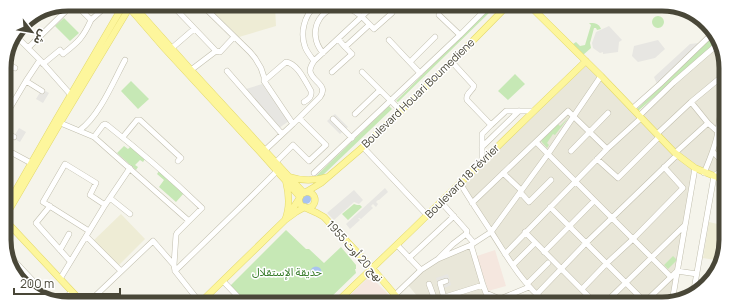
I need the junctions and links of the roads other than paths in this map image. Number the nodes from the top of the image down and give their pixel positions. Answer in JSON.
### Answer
{"nodes":[{"id":1,"x":67,"y":11,"type":"edge"},
{"id":2,"x":81,"y":11,"type":"edge"},
{"id":3,"x":101,"y":11,"type":"edge"},
{"id":4,"x":124,"y":11,"type":"edge"},
{"id":5,"x":124,"y":11,"type":"edge"},
{"id":6,"x":134,"y":11,"type":"edge"},
{"id":7,"x":134,"y":11,"type":"edge"},
{"id":8,"x":178,"y":11,"type":"edge"},
{"id":9,"x":208,"y":11,"type":"edge"},
{"id":10,"x":311,"y":11,"type":"edge"},
{"id":11,"x":329,"y":11,"type":"edge"},
{"id":12,"x":353,"y":11,"type":"edge"},
{"id":13,"x":368,"y":11,"type":"edge"},
{"id":14,"x":484,"y":11,"type":"edge"},
{"id":15,"x":502,"y":11,"type":"edge"},
{"id":16,"x":535,"y":11,"type":"edge"},
{"id":17,"x":392,"y":13,"type":"dead end"},
{"id":18,"x":439,"y":15,"type":"dead end"},
{"id":19,"x":362,"y":17,"type":"junction"},
{"id":20,"x":91,"y":20,"type":"junction"},
{"id":21,"x":369,"y":25,"type":"junction"},
{"id":22,"x":194,"y":29,"type":"junction"},
{"id":23,"x":460,"y":35,"type":"junction"},
{"id":24,"x":234,"y":37,"type":"junction"},
{"id":25,"x":435,"y":37,"type":"dead end"},
{"id":26,"x":709,"y":37,"type":"edge"},
{"id":27,"x":19,"y":39,"type":"edge"},
{"id":28,"x":338,"y":39,"type":"junction"},
{"id":29,"x":389,"y":40,"type":"dead end"},
{"id":30,"x":715,"y":46,"type":"edge"},
{"id":31,"x":345,"y":47,"type":"junction"},
{"id":32,"x":28,"y":48,"type":"junction"},
{"id":33,"x":172,"y":48,"type":"junction"},
{"id":34,"x":216,"y":51,"type":"junction"},
{"id":35,"x":323,"y":53,"type":"junction"},
{"id":36,"x":125,"y":60,"type":"dead end"},
{"id":37,"x":314,"y":61,"type":"junction"},
{"id":38,"x":586,"y":61,"type":"junction"},
{"id":39,"x":41,"y":62,"type":"junction"},
{"id":40,"x":410,"y":62,"type":"junction"},
{"id":41,"x":452,"y":62,"type":"junction"},
{"id":42,"x":11,"y":66,"type":"edge"},
{"id":43,"x":15,"y":68,"type":"dead end"},
{"id":44,"x":191,"y":70,"type":"junction"},
{"id":45,"x":227,"y":71,"type":"dead end"},
{"id":46,"x":332,"y":72,"type":"dead end"},
{"id":47,"x":362,"y":72,"type":"dead end"},
{"id":48,"x":420,"y":72,"type":"junction"},
{"id":49,"x":601,"y":76,"type":"junction"},
{"id":50,"x":719,"y":79,"type":"edge"},
{"id":51,"x":264,"y":81,"type":"junction"},
{"id":52,"x":26,"y":82,"type":"junction"},
{"id":53,"x":380,"y":90,"type":"junction"},
{"id":54,"x":42,"y":91,"type":"dead end"},
{"id":55,"x":71,"y":95,"type":"junction"},
{"id":56,"x":391,"y":101,"type":"junction"},
{"id":57,"x":304,"y":102,"type":"dead end"},
{"id":58,"x":691,"y":102,"type":"junction"},
{"id":59,"x":11,"y":107,"type":"edge"},
{"id":60,"x":632,"y":108,"type":"junction"},
{"id":61,"x":401,"y":111,"type":"junction"},
{"id":62,"x":519,"y":111,"type":"junction"},
{"id":63,"x":534,"y":111,"type":"junction"},
{"id":64,"x":608,"y":113,"type":"dead end"},
{"id":65,"x":355,"y":114,"type":"dead end"},
{"id":66,"x":574,"y":116,"type":"junction"},
{"id":67,"x":640,"y":117,"type":"junction"},
{"id":68,"x":300,"y":118,"type":"junction"},
{"id":69,"x":333,"y":119,"type":"dead end"},
{"id":70,"x":58,"y":121,"type":"junction"},
{"id":71,"x":719,"y":121,"type":"edge"},
{"id":72,"x":708,"y":123,"type":"junction"},
{"id":73,"x":293,"y":124,"type":"junction"},
{"id":74,"x":491,"y":125,"type":"junction"},
{"id":75,"x":80,"y":130,"type":"junction"},
{"id":76,"x":590,"y":132,"type":"junction"},
{"id":77,"x":718,"y":132,"type":"junction"},
{"id":78,"x":282,"y":134,"type":"junction"},
{"id":79,"x":11,"y":136,"type":"edge"},
{"id":80,"x":658,"y":136,"type":"junction"},
{"id":81,"x":14,"y":137,"type":"dead end"},
{"id":82,"x":94,"y":137,"type":"junction"},
{"id":83,"x":123,"y":137,"type":"junction"},
{"id":84,"x":352,"y":138,"type":"junction"},
{"id":85,"x":536,"y":142,"type":"junction"},
{"id":86,"x":363,"y":147,"type":"junction"},
{"id":87,"x":482,"y":147,"type":"junction"},
{"id":88,"x":607,"y":149,"type":"junction"},
{"id":89,"x":571,"y":151,"type":"dead end"},
{"id":90,"x":11,"y":152,"type":"edge"},
{"id":91,"x":263,"y":152,"type":"junction"},
{"id":92,"x":713,"y":152,"type":"junction"},
{"id":93,"x":548,"y":154,"type":"junction"},
{"id":94,"x":676,"y":154,"type":"junction"},
{"id":95,"x":719,"y":158,"type":"edge"},
{"id":96,"x":597,"y":159,"type":"junction"},
{"id":97,"x":482,"y":160,"type":"junction"},
{"id":98,"x":178,"y":161,"type":"dead end"},
{"id":99,"x":276,"y":162,"type":"junction"},
{"id":100,"x":31,"y":163,"type":"junction"},
{"id":101,"x":664,"y":167,"type":"junction"},
{"id":102,"x":130,"y":168,"type":"junction"},
{"id":103,"x":694,"y":168,"type":"junction"},
{"id":104,"x":277,"y":171,"type":"junction"},
{"id":105,"x":719,"y":172,"type":"edge"},
{"id":106,"x":314,"y":173,"type":"dead end"},
{"id":107,"x":504,"y":173,"type":"junction"},
{"id":108,"x":704,"y":173,"type":"junction"},
{"id":109,"x":714,"y":176,"type":"junction"},
{"id":110,"x":328,"y":177,"type":"junction"},
{"id":111,"x":719,"y":178,"type":"edge"},
{"id":112,"x":288,"y":179,"type":"junction"},
{"id":113,"x":551,"y":180,"type":"dead end"},
{"id":114,"x":575,"y":181,"type":"junction"},
{"id":115,"x":460,"y":183,"type":"junction"},
{"id":116,"x":683,"y":188,"type":"junction"},
{"id":117,"x":520,"y":191,"type":"junction"},
{"id":118,"x":690,"y":191,"type":"junction"},
{"id":119,"x":302,"y":195,"type":"junction"},
{"id":120,"x":11,"y":198,"type":"edge"},
{"id":121,"x":110,"y":198,"type":"junction"},
{"id":122,"x":314,"y":199,"type":"junction"},
{"id":123,"x":594,"y":201,"type":"junction"},
{"id":124,"x":441,"y":202,"type":"junction"},
{"id":125,"x":472,"y":203,"type":"junction"},
{"id":126,"x":105,"y":205,"type":"junction"},
{"id":127,"x":50,"y":206,"type":"junction"},
{"id":128,"x":550,"y":207,"type":"junction"},
{"id":129,"x":11,"y":208,"type":"edge"},
{"id":130,"x":305,"y":208,"type":"junction"},
{"id":131,"x":130,"y":214,"type":"dead end"},
{"id":132,"x":427,"y":215,"type":"junction"},
{"id":133,"x":454,"y":216,"type":"junction"},
{"id":134,"x":324,"y":217,"type":"junction"},
{"id":135,"x":612,"y":218,"type":"junction"},
{"id":136,"x":188,"y":220,"type":"junction"},
{"id":137,"x":285,"y":220,"type":"junction"},
{"id":138,"x":686,"y":224,"type":"junction"},
{"id":139,"x":11,"y":226,"type":"edge"},
{"id":140,"x":568,"y":226,"type":"junction"},
{"id":141,"x":491,"y":232,"type":"junction"},
{"id":142,"x":525,"y":232,"type":"junction"},
{"id":143,"x":69,"y":234,"type":"dead end"},
{"id":144,"x":88,"y":234,"type":"junction"},
{"id":145,"x":466,"y":234,"type":"junction"},
{"id":146,"x":633,"y":239,"type":"junction"},
{"id":147,"x":586,"y":243,"type":"junction"},
{"id":148,"x":472,"y":244,"type":"junction"},
{"id":149,"x":397,"y":245,"type":"junction"},
{"id":150,"x":533,"y":245,"type":"dead end"},
{"id":151,"x":60,"y":250,"type":"junction"},
{"id":152,"x":544,"y":252,"type":"junction"},
{"id":153,"x":505,"y":254,"type":"junction"},
{"id":154,"x":409,"y":258,"type":"junction"},
{"id":155,"x":650,"y":258,"type":"junction"},
{"id":156,"x":438,"y":259,"type":"junction"},
{"id":157,"x":15,"y":261,"type":"edge"},
{"id":158,"x":70,"y":261,"type":"junction"},
{"id":159,"x":548,"y":263,"type":"dead end"},
{"id":160,"x":606,"y":264,"type":"junction"},
{"id":161,"x":513,"y":265,"type":"junction"},
{"id":162,"x":174,"y":268,"type":"junction"},
{"id":163,"x":372,"y":268,"type":"junction"},
{"id":164,"x":561,"y":269,"type":"junction"},
{"id":165,"x":421,"y":270,"type":"junction"},
{"id":166,"x":121,"y":271,"type":"junction"},
{"id":167,"x":677,"y":271,"type":"junction"},
{"id":168,"x":697,"y":274,"type":"junction"},
{"id":169,"x":671,"y":277,"type":"junction"},
{"id":170,"x":60,"y":279,"type":"junction"},
{"id":171,"x":223,"y":281,"type":"junction"},
{"id":172,"x":446,"y":281,"type":"dead end"},
{"id":173,"x":626,"y":283,"type":"junction"},
{"id":174,"x":429,"y":284,"type":"dead end"},
{"id":175,"x":483,"y":285,"type":"junction"},
{"id":176,"x":528,"y":285,"type":"junction"},
{"id":177,"x":36,"y":286,"type":"edge"},
{"id":178,"x":695,"y":287,"type":"edge"},
{"id":179,"x":582,"y":289,"type":"junction"},
{"id":180,"x":72,"y":292,"type":"junction"},
{"id":181,"x":537,"y":294,"type":"junction"},
{"id":182,"x":673,"y":296,"type":"edge"},
{"id":183,"x":66,"y":297,"type":"edge"},
{"id":184,"x":76,"y":297,"type":"edge"},
{"id":185,"x":94,"y":297,"type":"edge"},
{"id":186,"x":196,"y":297,"type":"edge"},
{"id":187,"x":206,"y":297,"type":"edge"},
{"id":188,"x":238,"y":297,"type":"edge"},
{"id":189,"x":342,"y":297,"type":"edge"},
{"id":190,"x":395,"y":297,"type":"edge"},
{"id":191,"x":399,"y":297,"type":"edge"},
{"id":192,"x":431,"y":297,"type":"edge"},
{"id":193,"x":444,"y":297,"type":"edge"},
{"id":194,"x":447,"y":297,"type":"edge"},
{"id":195,"x":495,"y":297,"type":"edge"},
{"id":196,"x":504,"y":297,"type":"edge"},
{"id":197,"x":540,"y":297,"type":"edge"},
{"id":198,"x":589,"y":297,"type":"edge"},
{"id":199,"x":611,"y":297,"type":"edge"},
{"id":200,"x":639,"y":297,"type":"edge"},
{"id":201,"x":651,"y":297,"type":"edge"}],
"edges":[{"from":1,"to":32,"type":"street"},
{"from":2,"to":20,"type":"street"},
{"from":3,"to":20,"type":"street"},
{"from":4,"to":55,"type":"main road"},
{"from":5,"to":70,"type":"main road"},
{"from":6,"to":33,"type":"main road"},
{"from":7,"to":91,"type":"main road"},
{"from":8,"to":22,"type":"street"},
{"from":9,"to":24,"type":"street"},
{"from":10,"to":37,"type":"street"},
{"from":11,"to":35,"type":"street"},
{"from":12,"to":19,"type":"street"},
{"from":13,"to":19,"type":"street"},
{"from":14,"to":23,"type":"street"},
{"from":15,"to":41,"type":"main road","name":"Boulevard Houari Boumediene"},
{"from":16,"to":38,"type":"main road"},
{"from":17,"to":21,"type":"street"},
{"from":18,"to":23,"type":"street"},
{"from":19,"to":21,"type":"street"},
{"from":19,"to":28,"type":"street"},
{"from":20,"to":39,"type":"street"},
{"from":21,"to":31,"type":"street"},
{"from":22,"to":33,"type":"street"},
{"from":22,"to":34,"type":"street"},
{"from":23,"to":48,"type":"street"},
{"from":24,"to":34,"type":"street"},
{"from":24,"to":51,"type":"street"},
{"from":25,"to":40,"type":"street"},
{"from":26,"to":60,"type":"street"},
{"from":27,"to":32,"type":"street"},
{"from":28,"to":31,"type":"street"},
{"from":28,"to":35,"type":"street"},
{"from":29,"to":40,"type":"street"},
{"from":30,"to":67,"type":"street"},
{"from":31,"to":46,"type":"street"},
{"from":32,"to":39,"type":"street"},
{"from":33,"to":44,"type":"main road"},
{"from":34,"to":44,"type":"street"},
{"from":35,"to":37,"type":"street"},
{"from":36,"to":75,"type":"street"},
{"from":37,"to":68,"type":"street"},
{"from":38,"to":49,"type":"main road"},
{"from":38,"to":63,"type":"main road","name":"Boulevard 18 Février"},
{"from":39,"to":52,"type":"street"},
{"from":39,"to":55,"type":"street"},
{"from":40,"to":48,"type":"street"},
{"from":41,"to":61,"type":"main road","name":"Boulevard Houari Boumediene"},
{"from":41,"to":74,"type":"street"},
{"from":42,"to":43,"type":"street"},
{"from":44,"to":91,"type":"main road"},
{"from":45,"to":78,"type":"street"},
{"from":47,"to":53,"type":"street"},
{"from":48,"to":56,"type":"street"},
{"from":49,"to":60,"type":"main road"},
{"from":49,"to":66,"type":"street"},
{"from":50,"to":58,"type":"street"},
{"from":51,"to":57,"type":"street"},
{"from":51,"to":73,"type":"street"},
{"from":52,"to":54,"type":"street"},
{"from":52,"to":59,"type":"street"},
{"from":53,"to":56,"type":"street"},
{"from":53,"to":65,"type":"street"},
{"from":55,"to":70,"type":"main road"},
{"from":56,"to":61,"type":"street"},
{"from":56,"to":84,"type":"street"},
{"from":58,"to":72,"type":"street"},
{"from":58,"to":80,"type":"street"},
{"from":60,"to":67,"type":"main road"},
{"from":61,"to":86,"type":"main road","name":"Boulevard Houari Boumediene"},
{"from":62,"to":63,"type":"street"},
{"from":62,"to":74,"type":"street"},
{"from":62,"to":87,"type":"street"},
{"from":63,"to":97,"type":"main road","name":"Boulevard 18 Février"},
{"from":64,"to":76,"type":"street"},
{"from":66,"to":76,"type":"street"},
{"from":66,"to":85,"type":"street"},
{"from":66,"to":93,"type":"street"},
{"from":67,"to":80,"type":"main road"},
{"from":67,"to":88,"type":"street"},
{"from":68,"to":73,"type":"street"},
{"from":68,"to":99,"type":"street"},
{"from":69,"to":84,"type":"street"},
{"from":70,"to":75,"type":"street"},
{"from":70,"to":100,"type":"main road"},
{"from":70,"to":129,"type":"main road"},
{"from":71,"to":77,"type":"street"},
{"from":72,"to":77,"type":"street"},
{"from":72,"to":94,"type":"street"},
{"from":73,"to":78,"type":"street"},
{"from":74,"to":87,"type":"street"},
{"from":75,"to":82,"type":"street"},
{"from":76,"to":88,"type":"street"},
{"from":76,"to":89,"type":"street"},
{"from":77,"to":92,"type":"street"},
{"from":78,"to":91,"type":"street"},
{"from":79,"to":81,"type":"street"},
{"from":80,"to":94,"type":"main road"},
{"from":80,"to":96,"type":"street"},
{"from":82,"to":83,"type":"street"},
{"from":82,"to":102,"type":"street"},
{"from":83,"to":98,"type":"street"},
{"from":83,"to":136,"type":"street"},
{"from":84,"to":106,"type":"street"},
{"from":85,"to":93,"type":"street"},
{"from":85,"to":107,"type":"street"},
{"from":86,"to":110,"type":"main road","name":"Boulevard Houari Boumediene"},
{"from":86,"to":132,"type":"street"},
{"from":87,"to":97,"type":"street"},
{"from":88,"to":96,"type":"street"},
{"from":90,"to":100,"type":"street"},
{"from":91,"to":99,"type":"main road"},
{"from":91,"to":104,"type":"main road"},
{"from":92,"to":95,"type":"street"},
{"from":92,"to":108,"type":"street"},
{"from":93,"to":114,"type":"street"},
{"from":93,"to":117,"type":"street"},
{"from":94,"to":101,"type":"street"},
{"from":94,"to":103,"type":"main road"},
{"from":96,"to":114,"type":"street"},
{"from":97,"to":115,"type":"main road","name":"Boulevard 18 Février"},
{"from":99,"to":112,"type":"main road"},
{"from":100,"to":120,"type":"main road"},
{"from":101,"to":116,"type":"street"},
{"from":101,"to":135,"type":"street"},
{"from":102,"to":121,"type":"street"},
{"from":102,"to":136,"type":"street"},
{"from":103,"to":108,"type":"main road"},
{"from":103,"to":118,"type":"street"},
{"from":104,"to":112,"type":"main road"},
{"from":104,"to":162,"type":"street"},
{"from":105,"to":109,"type":"street"},
{"from":107,"to":117,"type":"street"},
{"from":107,"to":125,"type":"street"},
{"from":108,"to":109,"type":"main road"},
{"from":109,"to":111,"type":"main road"},
{"from":109,"to":168,"type":"street"},
{"from":110,"to":112,"type":"main road"},
{"from":110,"to":119,"type":"main road","name":"Boulevard Houari Boumediene"},
{"from":110,"to":122,"type":"main road","name":"Boulevard Houari Boumediene"},
{"from":112,"to":119,"type":"main road"},
{"from":112,"to":137,"type":"main road"},
{"from":113,"to":117,"type":"street"},
{"from":114,"to":123,"type":"street"},
{"from":114,"to":128,"type":"street"},
{"from":115,"to":124,"type":"main road","name":"Boulevard 18 Février"},
{"from":115,"to":125,"type":"street"},
{"from":116,"to":118,"type":"street"},
{"from":116,"to":146,"type":"street"},
{"from":117,"to":141,"type":"street"},
{"from":118,"to":138,"type":"street"},
{"from":119,"to":122,"type":"main road"},
{"from":119,"to":130,"type":"main road"},
{"from":119,"to":137,"type":"main road"},
{"from":121,"to":126,"type":"street"},
{"from":121,"to":131,"type":"street"},
{"from":122,"to":130,"type":"main road"},
{"from":122,"to":134,"type":"main road","name":"نهج 20 أوت 1955"},
{"from":123,"to":135,"type":"street"},
{"from":123,"to":140,"type":"street"},
{"from":124,"to":132,"type":"main road","name":"Boulevard 18 Février"},
{"from":124,"to":133,"type":"street"},
{"from":125,"to":141,"type":"street"},
{"from":126,"to":127,"type":"street"},
{"from":126,"to":144,"type":"street"},
{"from":127,"to":144,"type":"street"},
{"from":127,"to":151,"type":"street"},
{"from":128,"to":140,"type":"street"},
{"from":128,"to":142,"type":"street"},
{"from":130,"to":134,"type":"main road","name":"نهج 20 أوت 1955"},
{"from":130,"to":137,"type":"main road"},
{"from":132,"to":149,"type":"main road","name":"Boulevard 18 Février"},
{"from":133,"to":145,"type":"street"},
{"from":133,"to":154,"type":"street"},
{"from":134,"to":163,"type":"main road","name":"نهج 20 أوت 1955"},
{"from":135,"to":146,"type":"street"},
{"from":135,"to":147,"type":"street"},
{"from":136,"to":162,"type":"street"},
{"from":137,"to":171,"type":"main road"},
{"from":138,"to":155,"type":"street"},
{"from":138,"to":167,"type":"street"},
{"from":139,"to":170,"type":"main road"},
{"from":140,"to":147,"type":"street"},
{"from":140,"to":152,"type":"street"},
{"from":141,"to":148,"type":"street"},
{"from":141,"to":153,"type":"street"},
{"from":142,"to":152,"type":"street"},
{"from":142,"to":153,"type":"street"},
{"from":143,"to":151,"type":"street"},
{"from":144,"to":158,"type":"street"},
{"from":144,"to":166,"type":"street"},
{"from":145,"to":148,"type":"street"},
{"from":145,"to":156,"type":"street"},
{"from":146,"to":155,"type":"street"},
{"from":146,"to":160,"type":"street"},
{"from":147,"to":160,"type":"street"},
{"from":147,"to":164,"type":"street"},
{"from":148,"to":156,"type":"street"},
{"from":148,"to":175,"type":"street"},
{"from":149,"to":154,"type":"street"},
{"from":149,"to":163,"type":"main road","name":"Boulevard 18 Février"},
{"from":150,"to":161,"type":"street"},
{"from":151,"to":158,"type":"street"},
{"from":152,"to":164,"type":"street"},
{"from":153,"to":161,"type":"street"},
{"from":154,"to":165,"type":"street"},
{"from":155,"to":169,"type":"street"},
{"from":155,"to":173,"type":"street"},
{"from":156,"to":165,"type":"street"},
{"from":157,"to":177,"type":"street"},
{"from":158,"to":170,"type":"street"},
{"from":159,"to":176,"type":"street"},
{"from":160,"to":173,"type":"street"},
{"from":160,"to":179,"type":"street"},
{"from":161,"to":176,"type":"street"},
{"from":162,"to":166,"type":"street"},
{"from":162,"to":186,"type":"street"},
{"from":163,"to":189,"type":"main road","name":"Boulevard 18 Février"},
{"from":163,"to":190,"type":"main road","name":"نهج 20 أوت 1955"},
{"from":164,"to":179,"type":"street"},
{"from":164,"to":181,"type":"street"},
{"from":165,"to":191,"type":"street"},
{"from":166,"to":185,"type":"street"},
{"from":167,"to":168,"type":"street"},
{"from":167,"to":169,"type":"street"},
{"from":167,"to":182,"type":"street"},
{"from":168,"to":178,"type":"street"},
{"from":169,"to":201,"type":"street"},
{"from":170,"to":180,"type":"main road"},
{"from":171,"to":187,"type":"main road"},
{"from":171,"to":188,"type":"street"},
{"from":172,"to":193,"type":"street"},
{"from":173,"to":199,"type":"street"},
{"from":173,"to":200,"type":"street"},
{"from":174,"to":192,"type":"street"},
{"from":175,"to":194,"type":"street"},
{"from":175,"to":195,"type":"street"},
{"from":176,"to":181,"type":"street"},
{"from":176,"to":196,"type":"street"},
{"from":179,"to":198,"type":"street"},
{"from":180,"to":183,"type":"street"},
{"from":180,"to":184,"type":"main road"},
{"from":181,"to":197,"type":"street"}]}
